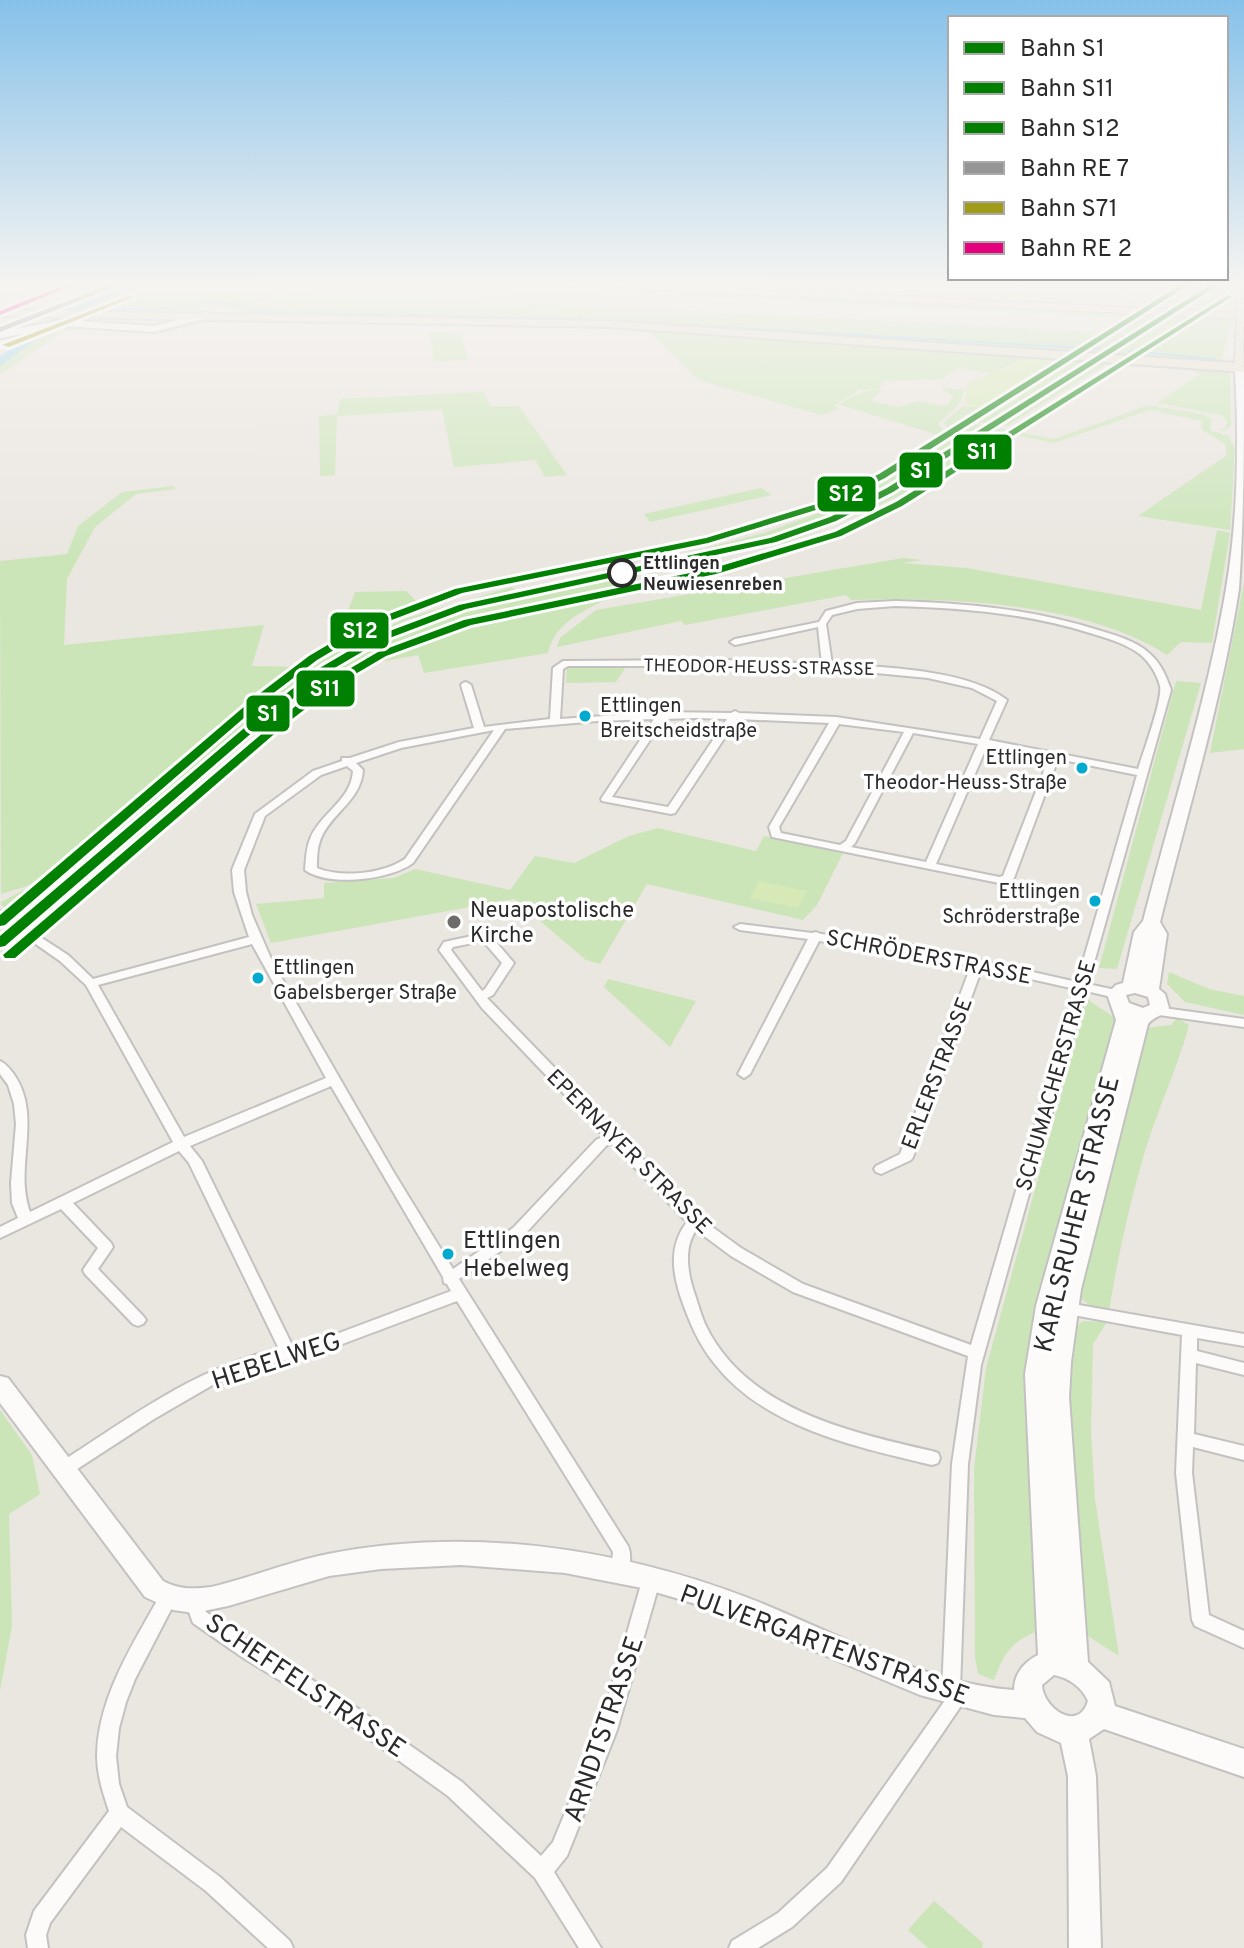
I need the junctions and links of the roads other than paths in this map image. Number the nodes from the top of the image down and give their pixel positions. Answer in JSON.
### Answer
{"nodes":[{"id":1,"x":1242,"y":373,"type":"edge"},
{"id":2,"x":1244,"y":436,"type":"edge"},
{"id":3,"x":822,"y":624,"type":"junction"},
{"id":4,"x":735,"y":642,"type":"dead end"},
{"id":5,"x":827,"y":665,"type":"junction"},
{"id":6,"x":466,"y":685,"type":"dead end"},
{"id":7,"x":735,"y":714,"type":"junction"},
{"id":8,"x":662,"y":715,"type":"junction"},
{"id":9,"x":836,"y":720,"type":"junction"},
{"id":10,"x":555,"y":722,"type":"junction"},
{"id":11,"x":501,"y":728,"type":"junction"},
{"id":12,"x":910,"y":730,"type":"junction"},
{"id":13,"x":480,"y":731,"type":"junction"},
{"id":14,"x":984,"y":742,"type":"junction"},
{"id":15,"x":1054,"y":757,"type":"junction"},
{"id":16,"x":346,"y":760,"type":"junction"},
{"id":17,"x":1143,"y":773,"type":"junction"},
{"id":18,"x":844,"y":847,"type":"junction"},
{"id":19,"x":930,"y":866,"type":"junction"},
{"id":20,"x":1,"y":916,"type":"edge"},
{"id":21,"x":740,"y":927,"type":"dead end"},
{"id":22,"x":816,"y":935,"type":"junction"},
{"id":23,"x":256,"y":939,"type":"junction"},
{"id":24,"x":978,"y":964,"type":"junction"},
{"id":25,"x":91,"y":983,"type":"junction"},
{"id":26,"x":1080,"y":986,"type":"junction"},
{"id":27,"x":479,"y":997,"type":"junction"},
{"id":28,"x":1140,"y":1000,"type":"junction"},
{"id":29,"x":1244,"y":1023,"type":"edge"},
{"id":30,"x":0,"y":1065,"type":"edge"},
{"id":31,"x":744,"y":1074,"type":"dead end"},
{"id":32,"x":333,"y":1080,"type":"junction"},
{"id":33,"x":613,"y":1137,"type":"junction"},
{"id":34,"x":181,"y":1144,"type":"junction"},
{"id":35,"x":881,"y":1169,"type":"dead end"},
{"id":36,"x":64,"y":1203,"type":"junction"},
{"id":37,"x":26,"y":1221,"type":"junction"},
{"id":38,"x":695,"y":1222,"type":"junction"},
{"id":39,"x":0,"y":1233,"type":"edge"},
{"id":40,"x":449,"y":1279,"type":"junction"},
{"id":41,"x":458,"y":1294,"type":"junction"},
{"id":42,"x":1057,"y":1308,"type":"junction"},
{"id":43,"x":138,"y":1320,"type":"dead end"},
{"id":44,"x":1190,"y":1329,"type":"junction"},
{"id":45,"x":1244,"y":1340,"type":"edge"},
{"id":46,"x":288,"y":1352,"type":"junction"},
{"id":47,"x":976,"y":1353,"type":"junction"},
{"id":48,"x":1191,"y":1356,"type":"junction"},
{"id":49,"x":1244,"y":1369,"type":"edge"},
{"id":50,"x":0,"y":1385,"type":"edge"},
{"id":51,"x":1184,"y":1438,"type":"junction"},
{"id":52,"x":1244,"y":1453,"type":"edge"},
{"id":53,"x":932,"y":1458,"type":"dead end"},
{"id":54,"x":62,"y":1470,"type":"junction"},
{"id":55,"x":620,"y":1572,"type":"junction"},
{"id":56,"x":651,"y":1581,"type":"junction"},
{"id":57,"x":181,"y":1600,"type":"junction"},
{"id":58,"x":1244,"y":1640,"type":"edge"},
{"id":59,"x":1063,"y":1664,"type":"junction"},
{"id":60,"x":954,"y":1695,"type":"junction"},
{"id":61,"x":1031,"y":1705,"type":"junction"},
{"id":62,"x":1099,"y":1714,"type":"junction"},
{"id":63,"x":1073,"y":1730,"type":"junction"},
{"id":64,"x":1244,"y":1763,"type":"edge"},
{"id":65,"x":119,"y":1813,"type":"junction"},
{"id":66,"x":542,"y":1871,"type":"junction"},
{"id":67,"x":38,"y":1948,"type":"edge"},
{"id":68,"x":283,"y":1948,"type":"edge"},
{"id":69,"x":591,"y":1948,"type":"edge"},
{"id":70,"x":739,"y":1948,"type":"edge"},
{"id":71,"x":1085,"y":1948,"type":"edge"}],
"edges":[{"from":1,"to":2,"type":"main road","name":"KARLSRUHER STRASSE"},
{"from":2,"to":28,"type":"main road","name":"KARLSRUHER STRASSE"},
{"from":3,"to":4,"type":"street","name":"SCHUMACHERSTRASSE"},
{"from":3,"to":5,"type":"street"},
{"from":3,"to":17,"type":"street","name":"SCHUMACHERSTRASSE"},
{"from":5,"to":10,"type":"street","name":"THEODOR-HEUSS-STRASSE"},
{"from":5,"to":14,"type":"street","name":"THEODOR-HEUSS-STRASSE"},
{"from":6,"to":13,"type":"street"},
{"from":7,"to":8,"type":"street"},
{"from":7,"to":8,"type":"street"},
{"from":7,"to":9,"type":"street"},
{"from":8,"to":10,"type":"street"},
{"from":9,"to":12,"type":"street"},
{"from":9,"to":18,"type":"street"},
{"from":10,"to":11,"type":"street"},
{"from":11,"to":13,"type":"street"},
{"from":11,"to":16,"type":"street"},
{"from":12,"to":14,"type":"street"},
{"from":12,"to":18,"type":"street"},
{"from":13,"to":16,"type":"street"},
{"from":14,"to":15,"type":"street"},
{"from":14,"to":19,"type":"street"},
{"from":15,"to":17,"type":"street"},
{"from":15,"to":19,"type":"street"},
{"from":16,"to":23,"type":"street"},
{"from":17,"to":26,"type":"street","name":"SCHUMACHERSTRASSE"},
{"from":18,"to":19,"type":"street"},
{"from":20,"to":25,"type":"street"},
{"from":21,"to":22,"type":"street","name":"SCHRÖDERSTRASSE"},
{"from":22,"to":24,"type":"street","name":"SCHRÖDERSTRASSE"},
{"from":22,"to":31,"type":"street"},
{"from":23,"to":25,"type":"street"},
{"from":23,"to":32,"type":"street"},
{"from":24,"to":26,"type":"street","name":"SCHRÖDERSTRASSE"},
{"from":24,"to":35,"type":"street","name":"ERLERSTRASSE"},
{"from":25,"to":34,"type":"street"},
{"from":26,"to":28,"type":"street","name":"SCHRÖDERSTRASSE"},
{"from":26,"to":47,"type":"street","name":"SCHUMACHERSTRASSE"},
{"from":27,"to":27,"type":"street","name":"EPERNAYER STRASSE"},
{"from":27,"to":33,"type":"street","name":"EPERNAYER STRASSE"},
{"from":28,"to":29,"type":"street","name":"SCHRÖDERSTRASSE"},
{"from":28,"to":42,"type":"main road","name":"KARLSRUHER STRASSE"},
{"from":30,"to":37,"type":"street"},
{"from":32,"to":34,"type":"street"},
{"from":32,"to":40,"type":"street"},
{"from":33,"to":38,"type":"street","name":"EPERNAYER STRASSE"},
{"from":33,"to":40,"type":"street"},
{"from":34,"to":36,"type":"street"},
{"from":34,"to":46,"type":"street"},
{"from":36,"to":37,"type":"street"},
{"from":36,"to":43,"type":"street"},
{"from":37,"to":39,"type":"street"},
{"from":38,"to":47,"type":"street","name":"EPERNAYER STRASSE"},
{"from":38,"to":53,"type":"street"},
{"from":40,"to":41,"type":"street"},
{"from":41,"to":46,"type":"street","name":"HEBELWEG"},
{"from":41,"to":55,"type":"street"},
{"from":42,"to":44,"type":"street"},
{"from":42,"to":59,"type":"main road","name":"KARLSRUHER STRASSE"},
{"from":44,"to":45,"type":"street"},
{"from":44,"to":48,"type":"street"},
{"from":46,"to":54,"type":"street","name":"HEBELWEG"},
{"from":47,"to":60,"type":"street","name":"SCHUMACHERSTRASSE"},
{"from":48,"to":49,"type":"street"},
{"from":48,"to":51,"type":"street"},
{"from":50,"to":54,"type":"main road","name":"SCHEFFELSTRASSE"},
{"from":51,"to":52,"type":"street"},
{"from":51,"to":58,"type":"street"},
{"from":54,"to":57,"type":"main road","name":"SCHEFFELSTRASSE"},
{"from":55,"to":56,"type":"main road","name":"PULVERGARTENSTRASSE"},
{"from":55,"to":57,"type":"main road","name":"PULVERGARTENSTRASSE"},
{"from":56,"to":60,"type":"main road","name":"PULVERGARTENSTRASSE"},
{"from":56,"to":66,"type":"street","name":"ARNDTSTRASSE"},
{"from":57,"to":65,"type":"street"},
{"from":57,"to":66,"type":"street","name":"SCHEFFELSTRASSE"},
{"from":59,"to":61,"type":"main road"},
{"from":59,"to":62,"type":"main road"},
{"from":60,"to":61,"type":"main road","name":"PULVERGARTENSTRASSE"},
{"from":60,"to":70,"type":"street"},
{"from":61,"to":63,"type":"main road"},
{"from":62,"to":63,"type":"main road"},
{"from":62,"to":64,"type":"main road"},
{"from":63,"to":71,"type":"main road"},
{"from":65,"to":67,"type":"street"},
{"from":65,"to":68,"type":"street"},
{"from":66,"to":69,"type":"street","name":"SCHEFFELSTRASSE"}]}
